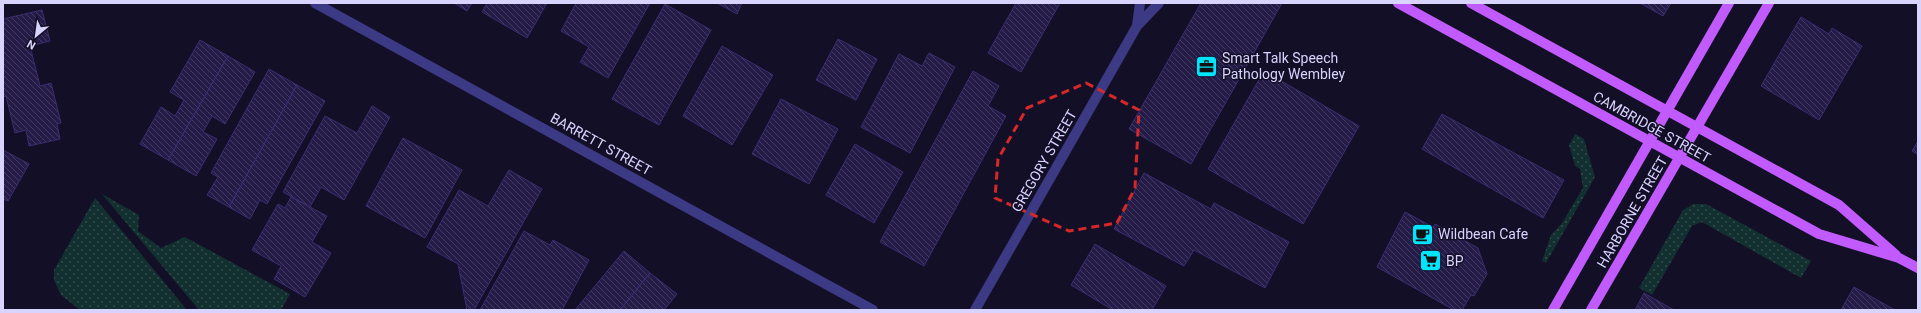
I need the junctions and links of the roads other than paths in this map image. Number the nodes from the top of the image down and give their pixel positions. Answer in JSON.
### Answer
{"nodes":[{"id":1,"x":315,"y":3,"type":"edge"},
{"id":2,"x":1140,"y":3,"type":"edge"},
{"id":3,"x":1159,"y":3,"type":"edge"},
{"id":4,"x":1398,"y":3,"type":"edge"},
{"id":5,"x":1471,"y":3,"type":"edge"},
{"id":6,"x":1729,"y":3,"type":"edge"},
{"id":7,"x":1769,"y":3,"type":"edge"},
{"id":8,"x":1137,"y":26,"type":"junction"},
{"id":9,"x":1667,"y":111,"type":"junction"},
{"id":10,"x":1698,"y":127,"type":"junction"},
{"id":11,"x":1649,"y":142,"type":"junction"},
{"id":12,"x":1680,"y":158,"type":"junction"},
{"id":13,"x":1899,"y":258,"type":"junction"},
{"id":14,"x":1918,"y":268,"type":"edge"},
{"id":15,"x":873,"y":310,"type":"edge"},
{"id":16,"x":974,"y":310,"type":"edge"},
{"id":17,"x":1553,"y":310,"type":"edge"},
{"id":18,"x":1592,"y":310,"type":"edge"}],
"edges":[{"from":1,"to":15,"type":"street","name":"BARRETT STREET"},
{"from":2,"to":8,"type":"street","name":"GREGORY STREET"},
{"from":3,"to":8,"type":"street","name":"GREGORY STREET"},
{"from":4,"to":11,"type":"main road","name":"CAMBRIDGE STREET"},
{"from":5,"to":9,"type":"main road","name":"CAMBRIDGE STREET"},
{"from":6,"to":9,"type":"main road","name":"HARBORNE STREET"},
{"from":7,"to":10,"type":"main road","name":"HARBORNE STREET"},
{"from":8,"to":16,"type":"street","name":"GREGORY STREET"},
{"from":9,"to":10,"type":"main road","name":"CAMBRIDGE STREET"},
{"from":9,"to":11,"type":"main road","name":"HARBORNE STREET"},
{"from":10,"to":12,"type":"main road","name":"HARBORNE STREET"},
{"from":10,"to":13,"type":"main road","name":"CAMBRIDGE STREET"},
{"from":11,"to":12,"type":"main road","name":"CAMBRIDGE STREET"},
{"from":11,"to":17,"type":"main road","name":"HARBORNE STREET"},
{"from":12,"to":13,"type":"main road","name":"CAMBRIDGE STREET"},
{"from":12,"to":18,"type":"main road","name":"HARBORNE STREET"},
{"from":13,"to":14,"type":"main road","name":"CAMBRIDGE STREET"}]}
